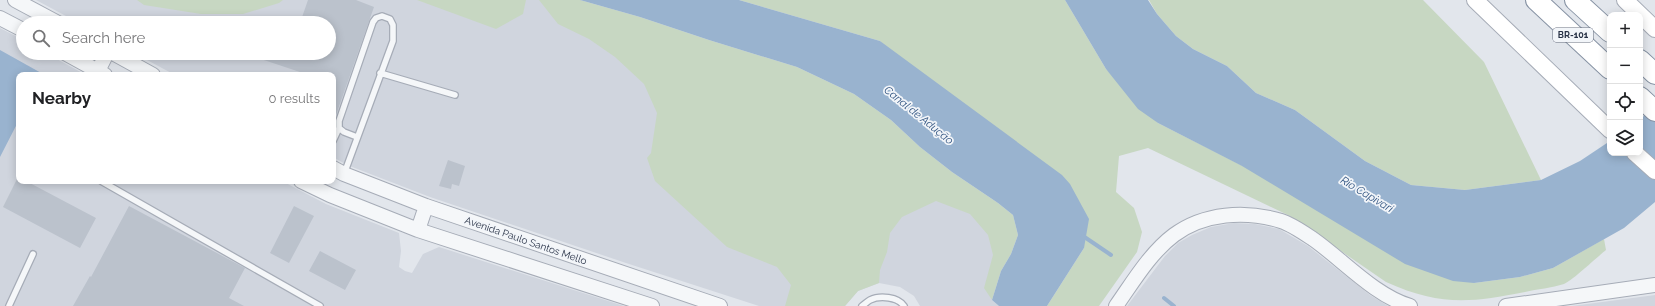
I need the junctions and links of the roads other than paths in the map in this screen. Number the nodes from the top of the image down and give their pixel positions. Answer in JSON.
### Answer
{"nodes":[{"id":1,"x":15,"y":0,"type":"edge"},
{"id":2,"x":1474,"y":0,"type":"edge"},
{"id":3,"x":1536,"y":0,"type":"edge"},
{"id":4,"x":1575,"y":0,"type":"edge"},
{"id":5,"x":1625,"y":0,"type":"edge"},
{"id":6,"x":45,"y":16,"type":"edge"},
{"id":7,"x":0,"y":18,"type":"edge"},
{"id":8,"x":16,"y":26,"type":"edge"},
{"id":9,"x":1653,"y":28,"type":"edge"},
{"id":10,"x":1607,"y":29,"type":"edge"},
{"id":11,"x":78,"y":60,"type":"edge"},
{"id":12,"x":105,"y":60,"type":"edge"},
{"id":13,"x":126,"y":60,"type":"edge"},
{"id":14,"x":1643,"y":63,"type":"edge"},
{"id":15,"x":1607,"y":66,"type":"edge"},
{"id":16,"x":100,"y":72,"type":"edge"},
{"id":17,"x":102,"y":72,"type":"edge"},
{"id":18,"x":148,"y":72,"type":"edge"},
{"id":19,"x":380,"y":73,"type":"junction"},
{"id":20,"x":1655,"y":74,"type":"edge"},
{"id":21,"x":455,"y":95,"type":"dead end"},
{"id":22,"x":1607,"y":127,"type":"edge"},
{"id":23,"x":339,"y":128,"type":"junction"},
{"id":24,"x":336,"y":135,"type":"edge"},
{"id":25,"x":357,"y":137,"type":"junction"},
{"id":26,"x":1638,"y":156,"type":"edge"},
{"id":27,"x":338,"y":171,"type":"edge"},
{"id":28,"x":1655,"y":171,"type":"edge"},
{"id":29,"x":106,"y":184,"type":"edge"},
{"id":30,"x":307,"y":184,"type":"edge"},
{"id":31,"x":426,"y":206,"type":"junction"},
{"id":32,"x":418,"y":230,"type":"junction"},
{"id":33,"x":33,"y":254,"type":"dead end"},
{"id":34,"x":622,"y":273,"type":"junction"},
{"id":35,"x":1655,"y":285,"type":"edge"},
{"id":36,"x":615,"y":293,"type":"junction"},
{"id":37,"x":9,"y":306,"type":"edge"},
{"id":38,"x":320,"y":306,"type":"edge"},
{"id":39,"x":652,"y":306,"type":"edge"},
{"id":40,"x":720,"y":306,"type":"edge"},
{"id":41,"x":862,"y":306,"type":"edge"},
{"id":42,"x":904,"y":306,"type":"edge"},
{"id":43,"x":1116,"y":306,"type":"edge"},
{"id":44,"x":1410,"y":306,"type":"edge"},
{"id":45,"x":1506,"y":306,"type":"edge"}],
"edges":[{"from":1,"to":6,"type":"street"},
{"from":2,"to":22,"type":"main road"},
{"from":3,"to":15,"type":"highway","number":"BR-101"},
{"from":4,"to":10,"type":"highway","number":"BR-101"},
{"from":5,"to":9,"type":"main road"},
{"from":7,"to":8,"type":"street"},
{"from":11,"to":16,"type":"street"},
{"from":12,"to":17,"type":"street"},
{"from":13,"to":18,"type":"street"},
{"from":14,"to":20,"type":"highway"},
{"from":19,"to":21,"type":"lane"},
{"from":19,"to":23,"type":"lane"},
{"from":19,"to":25,"type":"lane"},
{"from":23,"to":24,"type":"lane"},
{"from":23,"to":25,"type":"lane"},
{"from":25,"to":27,"type":"lane"},
{"from":26,"to":28,"type":"main road"},
{"from":27,"to":31,"type":"street","name":"Avenida Paulo Santos Mello"},
{"from":29,"to":38,"type":"lane"},
{"from":30,"to":32,"type":"street"},
{"from":31,"to":32,"type":"street"},
{"from":31,"to":34,"type":"street","name":"Avenida Paulo Santos Mello"},
{"from":32,"to":36,"type":"street"},
{"from":33,"to":37,"type":"lane"},
{"from":34,"to":36,"type":"street"},
{"from":34,"to":40,"type":"street","name":"Avenida Paulo Santos Mello"},
{"from":35,"to":45,"type":"street"},
{"from":36,"to":39,"type":"street"},
{"from":41,"to":42,"type":"lane"},
{"from":43,"to":44,"type":"street"}]}
